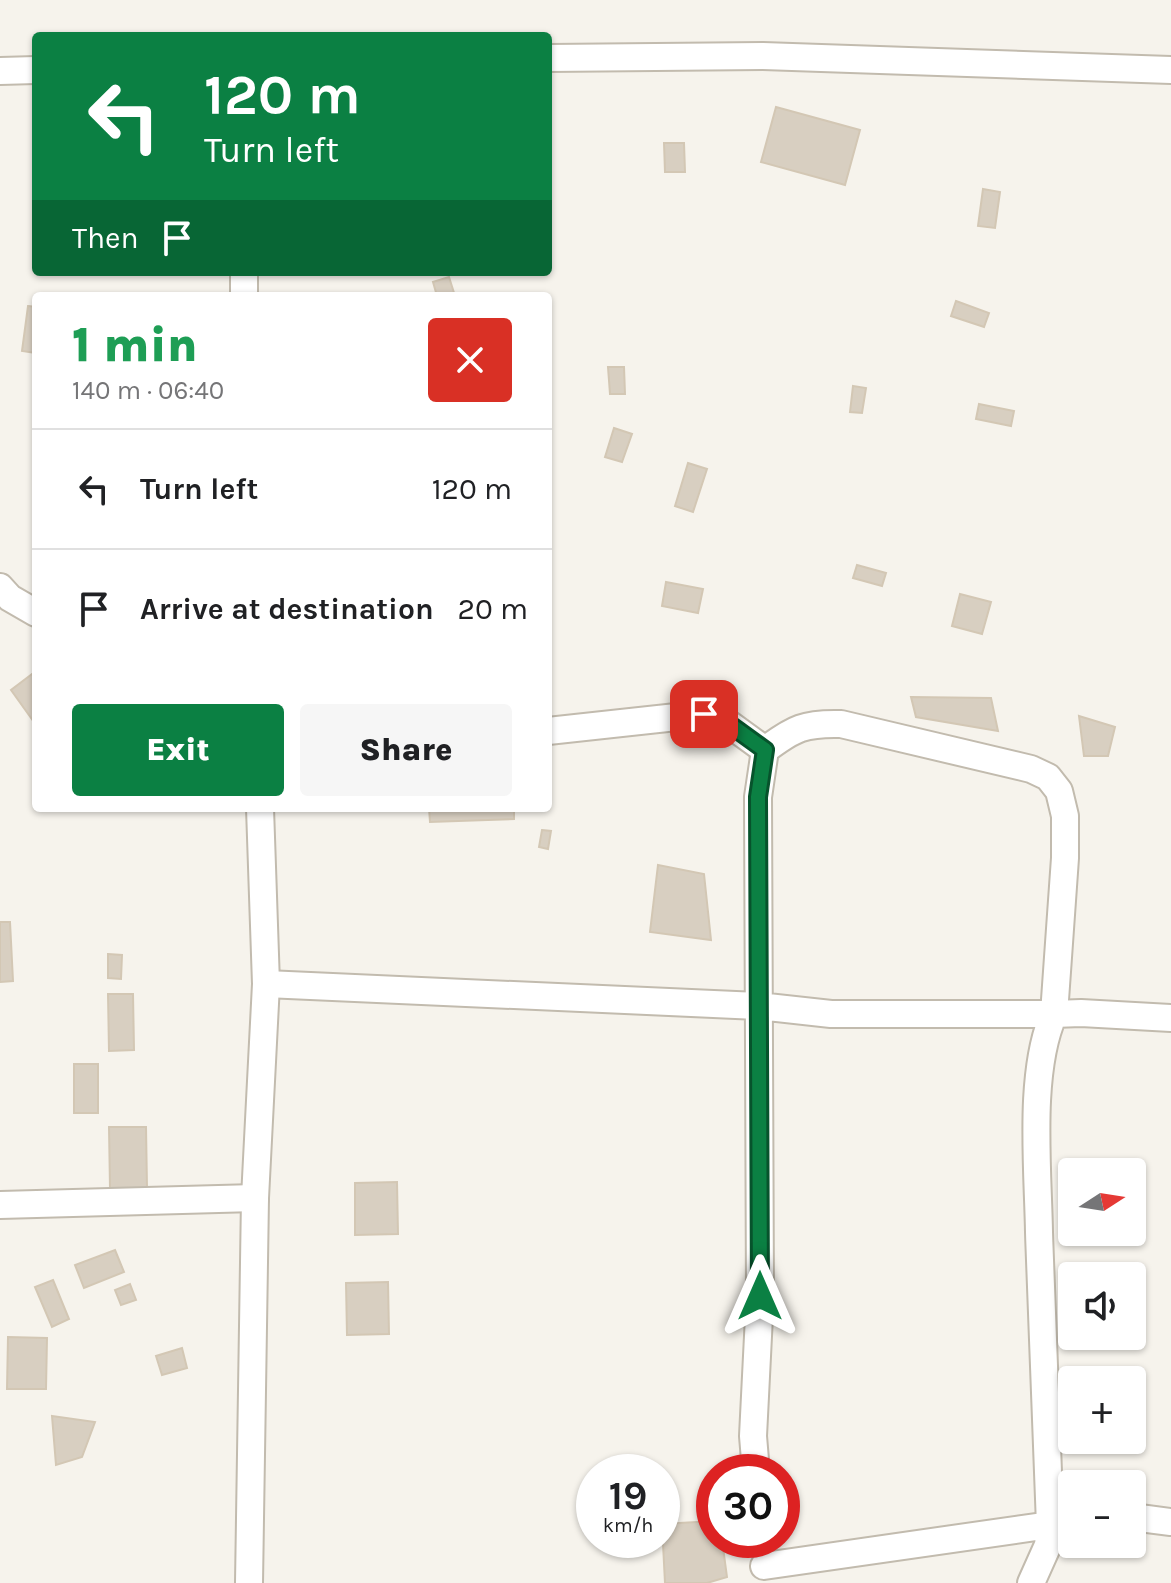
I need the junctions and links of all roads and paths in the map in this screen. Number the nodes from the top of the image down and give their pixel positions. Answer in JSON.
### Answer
{"nodes":[{"id":1,"x":552,"y":58,"type":"edge"},
{"id":2,"x":32,"y":70,"type":"edge"},
{"id":3,"x":1171,"y":70,"type":"edge"},
{"id":4,"x":0,"y":71,"type":"edge"},
{"id":5,"x":0,"y":587,"type":"edge"},
{"id":6,"x":32,"y":611,"type":"edge"},
{"id":7,"x":552,"y":731,"type":"edge"},
{"id":8,"x":765,"y":750,"type":"junction"},
{"id":9,"x":260,"y":812,"type":"edge"},
{"id":10,"x":266,"y":984,"type":"junction"},
{"id":11,"x":758,"y":1006,"type":"junction"},
{"id":12,"x":1054,"y":1014,"type":"junction"},
{"id":13,"x":1171,"y":1018,"type":"edge"},
{"id":14,"x":255,"y":1198,"type":"junction"},
{"id":15,"x":0,"y":1205,"type":"edge"},
{"id":16,"x":754,"y":1454,"type":"edge"},
{"id":17,"x":1058,"y":1477,"type":"edge"},
{"id":18,"x":1146,"y":1519,"type":"edge"},
{"id":19,"x":1058,"y":1522,"type":"edge"},
{"id":20,"x":1171,"y":1522,"type":"edge"},
{"id":21,"x":1058,"y":1527,"type":"edge"},
{"id":22,"x":764,"y":1563,"type":"edge"},
{"id":23,"x":249,"y":1583,"type":"edge"},
{"id":24,"x":1031,"y":1583,"type":"edge"}],
"edges":[{"from":1,"to":3,"type":"street"},
{"from":2,"to":4,"type":"street"},
{"from":5,"to":6,"type":"street"},
{"from":7,"to":8,"type":"street"},
{"from":8,"to":11,"type":"street"},
{"from":8,"to":12,"type":"street"},
{"from":9,"to":10,"type":"street"},
{"from":10,"to":11,"type":"street"},
{"from":10,"to":14,"type":"street"},
{"from":11,"to":12,"type":"street"},
{"from":11,"to":16,"type":"street"},
{"from":12,"to":13,"type":"street"},
{"from":12,"to":17,"type":"street"},
{"from":14,"to":15,"type":"street"},
{"from":14,"to":23,"type":"street"},
{"from":18,"to":20,"type":"street"},
{"from":19,"to":22,"type":"street"},
{"from":21,"to":24,"type":"street"}]}
